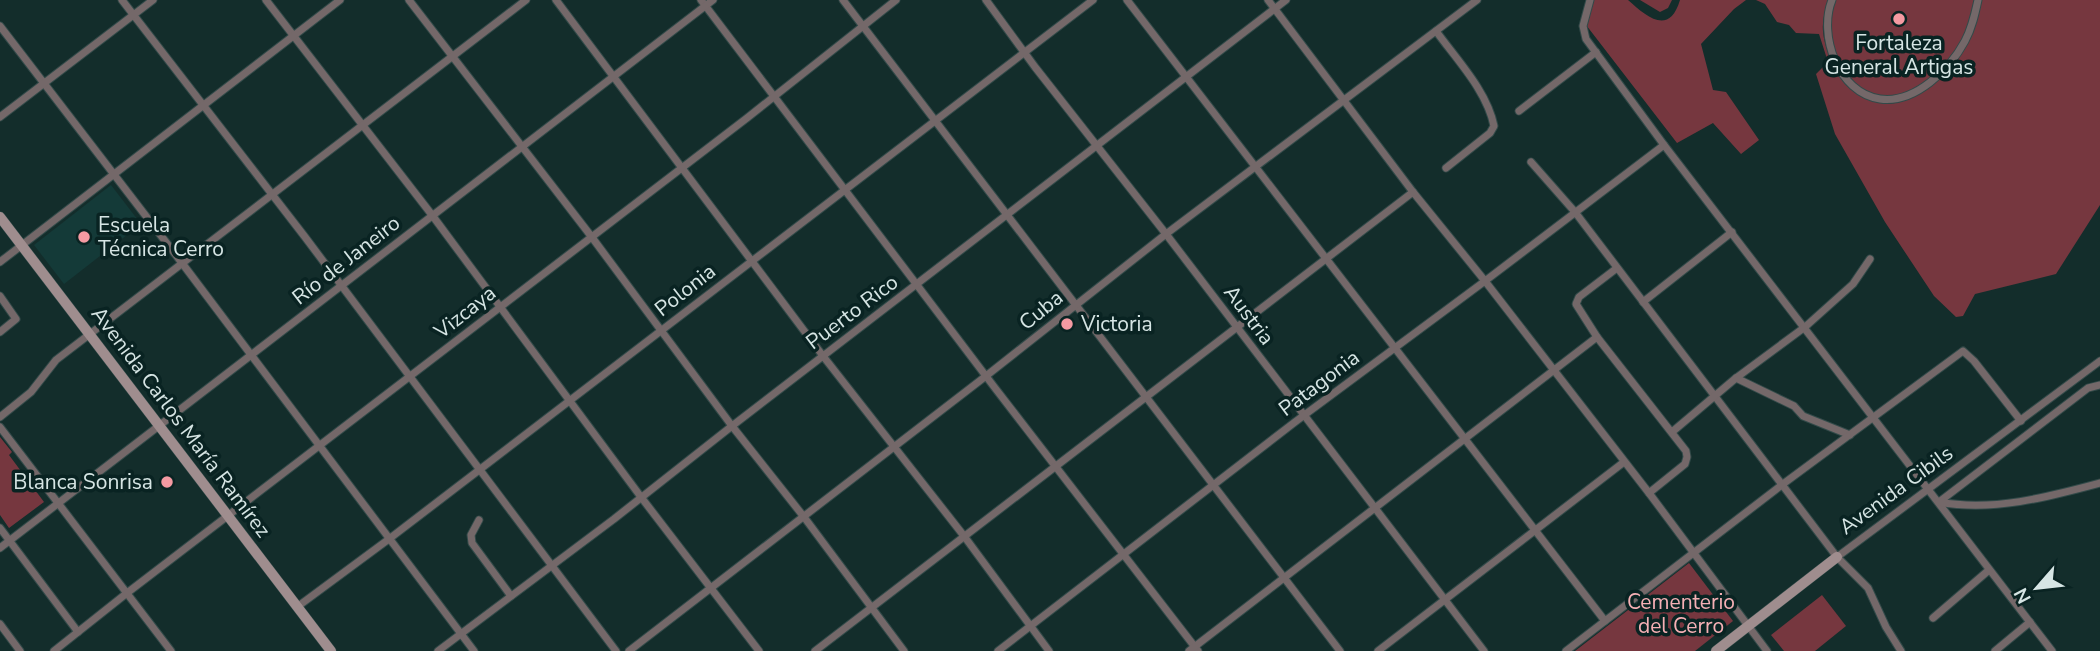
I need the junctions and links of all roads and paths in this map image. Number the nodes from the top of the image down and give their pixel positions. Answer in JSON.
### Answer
{"nodes":[{"id":1,"x":122,"y":0,"type":"edge"},
{"id":2,"x":153,"y":0,"type":"edge"},
{"id":3,"x":266,"y":0,"type":"edge"},
{"id":4,"x":340,"y":0,"type":"edge"},
{"id":5,"x":409,"y":0,"type":"edge"},
{"id":6,"x":526,"y":0,"type":"edge"},
{"id":7,"x":556,"y":0,"type":"edge"},
{"id":8,"x":713,"y":0,"type":"edge"},
{"id":9,"x":843,"y":0,"type":"edge"},
{"id":10,"x":896,"y":0,"type":"edge"},
{"id":11,"x":986,"y":0,"type":"edge"},
{"id":12,"x":1093,"y":0,"type":"edge"},
{"id":13,"x":1127,"y":0,"type":"edge"},
{"id":14,"x":1268,"y":0,"type":"edge"},
{"id":15,"x":1286,"y":0,"type":"edge"},
{"id":16,"x":1477,"y":0,"type":"edge"},
{"id":17,"x":1590,"y":0,"type":"edge"},
{"id":18,"x":1832,"y":0,"type":"edge"},
{"id":19,"x":1978,"y":0,"type":"edge"},
{"id":20,"x":703,"y":3,"type":"edge"},
{"id":21,"x":1275,"y":9,"type":"junction"},
{"id":22,"x":133,"y":15,"type":"junction"},
{"id":23,"x":0,"y":26,"type":"edge"},
{"id":24,"x":862,"y":26,"type":"junction"},
{"id":25,"x":1436,"y":31,"type":"junction"},
{"id":26,"x":294,"y":36,"type":"junction"},
{"id":27,"x":1025,"y":52,"type":"junction"},
{"id":28,"x":1596,"y":52,"type":"junction"},
{"id":29,"x":453,"y":57,"type":"junction"},
{"id":30,"x":614,"y":76,"type":"junction"},
{"id":31,"x":1188,"y":76,"type":"junction"},
{"id":32,"x":44,"y":83,"type":"junction"},
{"id":33,"x":773,"y":97,"type":"junction"},
{"id":34,"x":1343,"y":100,"type":"junction"},
{"id":35,"x":203,"y":106,"type":"junction"},
{"id":36,"x":1519,"y":111,"type":"dead end"},
{"id":37,"x":0,"y":117,"type":"edge"},
{"id":38,"x":935,"y":121,"type":"junction"},
{"id":39,"x":363,"y":127,"type":"junction"},
{"id":40,"x":1664,"y":145,"type":"junction"},
{"id":41,"x":1096,"y":146,"type":"junction"},
{"id":42,"x":522,"y":147,"type":"junction"},
{"id":43,"x":1531,"y":162,"type":"dead end"},
{"id":44,"x":682,"y":167,"type":"junction"},
{"id":45,"x":1256,"y":168,"type":"junction"},
{"id":46,"x":1446,"y":168,"type":"dead end"},
{"id":47,"x":113,"y":174,"type":"junction"},
{"id":48,"x":844,"y":190,"type":"junction"},
{"id":49,"x":1413,"y":192,"type":"junction"},
{"id":50,"x":271,"y":194,"type":"junction"},
{"id":51,"x":1575,"y":212,"type":"junction"},
{"id":52,"x":432,"y":215,"type":"junction"},
{"id":53,"x":0,"y":216,"type":"edge"},
{"id":54,"x":1007,"y":216,"type":"junction"},
{"id":55,"x":1732,"y":232,"type":"junction"},
{"id":56,"x":1166,"y":234,"type":"junction"},
{"id":57,"x":591,"y":236,"type":"junction"},
{"id":58,"x":22,"y":245,"type":"junction"},
{"id":59,"x":1325,"y":259,"type":"junction"},
{"id":60,"x":1870,"y":259,"type":"dead end"},
{"id":61,"x":751,"y":260,"type":"junction"},
{"id":62,"x":0,"y":262,"type":"edge"},
{"id":63,"x":182,"y":263,"type":"junction"},
{"id":64,"x":1617,"y":268,"type":"junction"},
{"id":65,"x":1485,"y":281,"type":"junction"},
{"id":66,"x":917,"y":284,"type":"junction"},
{"id":67,"x":341,"y":285,"type":"junction"},
{"id":68,"x":0,"y":296,"type":"edge"},
{"id":69,"x":1643,"y":302,"type":"junction"},
{"id":70,"x":1076,"y":305,"type":"junction"},
{"id":71,"x":500,"y":306,"type":"junction"},
{"id":72,"x":1236,"y":327,"type":"junction"},
{"id":73,"x":1805,"y":327,"type":"junction"},
{"id":74,"x":661,"y":331,"type":"junction"},
{"id":75,"x":0,"y":332,"type":"edge"},
{"id":76,"x":89,"y":334,"type":"junction"},
{"id":77,"x":1597,"y":337,"type":"junction"},
{"id":78,"x":1395,"y":348,"type":"junction"},
{"id":79,"x":251,"y":355,"type":"junction"},
{"id":80,"x":823,"y":356,"type":"junction"},
{"id":81,"x":2100,"y":361,"type":"edge"},
{"id":82,"x":1553,"y":371,"type":"junction"},
{"id":83,"x":410,"y":376,"type":"junction"},
{"id":84,"x":986,"y":376,"type":"junction"},
{"id":85,"x":1736,"y":378,"type":"junction"},
{"id":86,"x":2100,"y":385,"type":"edge"},
{"id":87,"x":1146,"y":396,"type":"junction"},
{"id":88,"x":1715,"y":396,"type":"junction"},
{"id":89,"x":569,"y":401,"type":"junction"},
{"id":90,"x":1304,"y":416,"type":"junction"},
{"id":91,"x":0,"y":417,"type":"edge"},
{"id":92,"x":1874,"y":417,"type":"junction"},
{"id":93,"x":2021,"y":421,"type":"junction"},
{"id":94,"x":159,"y":426,"type":"junction"},
{"id":95,"x":732,"y":426,"type":"junction"},
{"id":96,"x":0,"y":427,"type":"edge"},
{"id":97,"x":1672,"y":432,"type":"junction"},
{"id":98,"x":1850,"y":435,"type":"junction"},
{"id":99,"x":1465,"y":439,"type":"junction"},
{"id":100,"x":320,"y":446,"type":"junction"},
{"id":101,"x":895,"y":447,"type":"junction"},
{"id":102,"x":1624,"y":462,"type":"junction"},
{"id":103,"x":1056,"y":465,"type":"junction"},
{"id":104,"x":480,"y":469,"type":"junction"},
{"id":105,"x":2100,"y":483,"type":"edge"},
{"id":106,"x":1783,"y":484,"type":"junction"},
{"id":107,"x":1214,"y":485,"type":"junction"},
{"id":108,"x":1929,"y":490,"type":"junction"},
{"id":109,"x":1648,"y":493,"type":"junction"},
{"id":110,"x":641,"y":497,"type":"junction"},
{"id":111,"x":1939,"y":502,"type":"junction"},
{"id":112,"x":58,"y":504,"type":"junction"},
{"id":113,"x":1374,"y":508,"type":"junction"},
{"id":114,"x":228,"y":516,"type":"junction"},
{"id":115,"x":804,"y":517,"type":"junction"},
{"id":116,"x":479,"y":520,"type":"dead end"},
{"id":117,"x":0,"y":528,"type":"edge"},
{"id":118,"x":1535,"y":531,"type":"junction"},
{"id":119,"x":964,"y":536,"type":"junction"},
{"id":120,"x":389,"y":539,"type":"junction"},
{"id":121,"x":9,"y":541,"type":"junction"},
{"id":122,"x":0,"y":548,"type":"edge"},
{"id":123,"x":1694,"y":554,"type":"junction"},
{"id":124,"x":1124,"y":555,"type":"junction"},
{"id":125,"x":1837,"y":557,"type":"junction"},
{"id":126,"x":551,"y":566,"type":"junction"},
{"id":127,"x":1989,"y":570,"type":"junction"},
{"id":128,"x":1283,"y":578,"type":"junction"},
{"id":129,"x":711,"y":589,"type":"junction"},
{"id":130,"x":127,"y":593,"type":"junction"},
{"id":131,"x":511,"y":596,"type":"junction"},
{"id":132,"x":1445,"y":600,"type":"junction"},
{"id":133,"x":872,"y":606,"type":"junction"},
{"id":134,"x":297,"y":607,"type":"junction"},
{"id":135,"x":1933,"y":618,"type":"dead end"},
{"id":136,"x":1605,"y":621,"type":"junction"},
{"id":137,"x":2030,"y":622,"type":"junction"},
{"id":138,"x":0,"y":624,"type":"edge"},
{"id":139,"x":1030,"y":627,"type":"junction"},
{"id":140,"x":1748,"y":627,"type":"junction"},
{"id":141,"x":78,"y":632,"type":"junction"},
{"id":142,"x":461,"y":634,"type":"junction"},
{"id":143,"x":1194,"y":650,"type":"edge"},
{"id":144,"x":20,"y":651,"type":"edge"},
{"id":145,"x":54,"y":651,"type":"edge"},
{"id":146,"x":171,"y":651,"type":"edge"},
{"id":147,"x":331,"y":651,"type":"edge"},
{"id":148,"x":438,"y":651,"type":"edge"},
{"id":149,"x":474,"y":651,"type":"edge"},
{"id":150,"x":616,"y":651,"type":"edge"},
{"id":151,"x":629,"y":651,"type":"edge"},
{"id":152,"x":759,"y":651,"type":"edge"},
{"id":153,"x":815,"y":651,"type":"edge"},
{"id":154,"x":904,"y":651,"type":"edge"},
{"id":155,"x":998,"y":651,"type":"edge"},
{"id":156,"x":1049,"y":651,"type":"edge"},
{"id":157,"x":1340,"y":651,"type":"edge"},
{"id":158,"x":1378,"y":651,"type":"edge"},
{"id":159,"x":1484,"y":651,"type":"edge"},
{"id":160,"x":1566,"y":651,"type":"edge"},
{"id":161,"x":1716,"y":651,"type":"edge"},
{"id":162,"x":1767,"y":651,"type":"edge"},
{"id":163,"x":1901,"y":651,"type":"edge"},
{"id":164,"x":1995,"y":651,"type":"edge"},
{"id":165,"x":2052,"y":651,"type":"edge"}],
"edges":[{"from":1,"to":22,"type":"street"},
{"from":2,"to":22,"type":"street"},
{"from":3,"to":26,"type":"street"},
{"from":4,"to":26,"type":"street"},
{"from":5,"to":29,"type":"street"},
{"from":6,"to":29,"type":"street"},
{"from":7,"to":30,"type":"street"},
{"from":8,"to":20,"type":"street","name":"Río de Janeiro"},
{"from":9,"to":24,"type":"street"},
{"from":10,"to":24,"type":"street","name":"Vizcaya"},
{"from":11,"to":27,"type":"street","name":"Austria"},
{"from":12,"to":27,"type":"street","name":"Polonia"},
{"from":13,"to":31,"type":"street"},
{"from":14,"to":21,"type":"street"},
{"from":15,"to":21,"type":"street","name":"Puerto Rico"},
{"from":16,"to":25,"type":"street","name":"Cuba"},
{"from":17,"to":28,"type":"street"},
{"from":18,"to":19,"type":"street"},
{"from":20,"to":30,"type":"street","name":"Río de Janeiro"},
{"from":20,"to":33,"type":"street"},
{"from":21,"to":31,"type":"street","name":"Puerto Rico"},
{"from":21,"to":34,"type":"street"},
{"from":22,"to":32,"type":"street"},
{"from":22,"to":35,"type":"street"},
{"from":23,"to":32,"type":"street"},
{"from":24,"to":33,"type":"street","name":"Vizcaya"},
{"from":24,"to":38,"type":"street"},
{"from":25,"to":34,"type":"street","name":"Cuba"},
{"from":25,"to":46,"type":"street"},
{"from":26,"to":35,"type":"street"},
{"from":26,"to":39,"type":"street"},
{"from":27,"to":38,"type":"street","name":"Polonia"},
{"from":27,"to":41,"type":"street","name":"Austria"},
{"from":28,"to":36,"type":"street"},
{"from":28,"to":40,"type":"street"},
{"from":29,"to":39,"type":"street"},
{"from":29,"to":42,"type":"street"},
{"from":30,"to":42,"type":"street","name":"Río de Janeiro"},
{"from":30,"to":44,"type":"street"},
{"from":31,"to":41,"type":"street","name":"Puerto Rico"},
{"from":31,"to":45,"type":"street"},
{"from":32,"to":37,"type":"street"},
{"from":32,"to":47,"type":"street"},
{"from":33,"to":44,"type":"street","name":"Vizcaya"},
{"from":33,"to":48,"type":"street"},
{"from":34,"to":45,"type":"street","name":"Cuba"},
{"from":34,"to":49,"type":"street"},
{"from":35,"to":47,"type":"street"},
{"from":35,"to":50,"type":"street"},
{"from":38,"to":48,"type":"street","name":"Polonia"},
{"from":38,"to":54,"type":"street"},
{"from":39,"to":50,"type":"street"},
{"from":39,"to":52,"type":"street"},
{"from":40,"to":51,"type":"street","name":"Patagonia"},
{"from":40,"to":55,"type":"street"},
{"from":41,"to":54,"type":"street","name":"Puerto Rico"},
{"from":41,"to":56,"type":"street","name":"Austria"},
{"from":42,"to":52,"type":"street","name":"Río de Janeiro"},
{"from":42,"to":57,"type":"street"},
{"from":43,"to":51,"type":"street"},
{"from":44,"to":57,"type":"street","name":"Vizcaya"},
{"from":44,"to":61,"type":"street"},
{"from":45,"to":56,"type":"street","name":"Cuba"},
{"from":45,"to":59,"type":"street"},
{"from":47,"to":58,"type":"street"},
{"from":47,"to":63,"type":"street"},
{"from":48,"to":61,"type":"street","name":"Polonia"},
{"from":48,"to":66,"type":"street"},
{"from":49,"to":59,"type":"street"},
{"from":49,"to":65,"type":"street"},
{"from":50,"to":63,"type":"street"},
{"from":50,"to":67,"type":"street"},
{"from":51,"to":64,"type":"street"},
{"from":51,"to":65,"type":"street","name":"Patagonia"},
{"from":52,"to":67,"type":"street","name":"Río de Janeiro"},
{"from":52,"to":71,"type":"street"},
{"from":53,"to":58,"type":"main road","name":"Avenida Carlos María Ramírez"},
{"from":54,"to":66,"type":"street","name":"Puerto Rico"},
{"from":54,"to":70,"type":"street"},
{"from":55,"to":69,"type":"street"},
{"from":55,"to":73,"type":"street"},
{"from":56,"to":70,"type":"street","name":"Cuba"},
{"from":56,"to":72,"type":"street","name":"Austria"},
{"from":57,"to":71,"type":"street","name":"Vizcaya"},
{"from":57,"to":74,"type":"street"},
{"from":58,"to":62,"type":"street"},
{"from":58,"to":76,"type":"main road","name":"Avenida Carlos María Ramírez"},
{"from":59,"to":72,"type":"street"},
{"from":59,"to":78,"type":"street"},
{"from":60,"to":73,"type":"street"},
{"from":61,"to":74,"type":"street","name":"Polonia"},
{"from":61,"to":80,"type":"street"},
{"from":63,"to":76,"type":"street"},
{"from":63,"to":79,"type":"street"},
{"from":64,"to":69,"type":"street"},
{"from":64,"to":77,"type":"street"},
{"from":65,"to":78,"type":"street","name":"Patagonia"},
{"from":65,"to":82,"type":"street"},
{"from":66,"to":80,"type":"street","name":"Puerto Rico"},
{"from":66,"to":84,"type":"street"},
{"from":67,"to":79,"type":"street","name":"Río de Janeiro"},
{"from":67,"to":83,"type":"street"},
{"from":68,"to":75,"type":"street"},
{"from":69,"to":88,"type":"street"},
{"from":70,"to":84,"type":"street","name":"Cuba"},
{"from":70,"to":87,"type":"street"},
{"from":71,"to":83,"type":"street","name":"Vizcaya"},
{"from":71,"to":89,"type":"street"},
{"from":72,"to":87,"type":"street"},
{"from":72,"to":90,"type":"street","name":"Austria"},
{"from":73,"to":85,"type":"street"},
{"from":73,"to":92,"type":"street"},
{"from":74,"to":89,"type":"street","name":"Polonia"},
{"from":74,"to":95,"type":"street"},
{"from":76,"to":91,"type":"street"},
{"from":76,"to":94,"type":"main road","name":"Avenida Carlos María Ramírez"},
{"from":77,"to":82,"type":"street"},
{"from":77,"to":97,"type":"street"},
{"from":78,"to":90,"type":"street","name":"Patagonia"},
{"from":78,"to":99,"type":"street"},
{"from":79,"to":94,"type":"street","name":"Río de Janeiro"},
{"from":79,"to":100,"type":"street"},
{"from":80,"to":95,"type":"street","name":"Puerto Rico"},
{"from":80,"to":101,"type":"street"},
{"from":81,"to":93,"type":"street","name":"Avenida Cibils"},
{"from":82,"to":99,"type":"street"},
{"from":82,"to":102,"type":"street"},
{"from":83,"to":100,"type":"street","name":"Vizcaya"},
{"from":83,"to":104,"type":"street"},
{"from":84,"to":101,"type":"street","name":"Cuba"},
{"from":84,"to":103,"type":"street"},
{"from":85,"to":88,"type":"street"},
{"from":85,"to":98,"type":"street"},
{"from":86,"to":111,"type":"street"},
{"from":87,"to":103,"type":"street"},
{"from":87,"to":107,"type":"street"},
{"from":88,"to":97,"type":"street"},
{"from":88,"to":106,"type":"street"},
{"from":89,"to":104,"type":"street","name":"Polonia"},
{"from":89,"to":110,"type":"street"},
{"from":90,"to":107,"type":"street","name":"Patagonia"},
{"from":90,"to":113,"type":"street","name":"Austria"},
{"from":92,"to":93,"type":"street"},
{"from":92,"to":98,"type":"street"},
{"from":92,"to":108,"type":"street"},
{"from":93,"to":108,"type":"street","name":"Avenida Cibils"},
{"from":94,"to":112,"type":"street","name":"Río de Janeiro"},
{"from":94,"to":114,"type":"main road","name":"Avenida Carlos María Ramírez"},
{"from":95,"to":110,"type":"street","name":"Puerto Rico"},
{"from":95,"to":115,"type":"street"},
{"from":96,"to":112,"type":"street"},
{"from":97,"to":109,"type":"street"},
{"from":98,"to":106,"type":"street"},
{"from":99,"to":113,"type":"street"},
{"from":99,"to":118,"type":"street"},
{"from":100,"to":114,"type":"street","name":"Vizcaya"},
{"from":100,"to":120,"type":"street"},
{"from":101,"to":115,"type":"street","name":"Cuba"},
{"from":101,"to":119,"type":"street"},
{"from":102,"to":109,"type":"street"},
{"from":102,"to":118,"type":"street"},
{"from":103,"to":119,"type":"street"},
{"from":103,"to":124,"type":"street"},
{"from":104,"to":120,"type":"street","name":"Polonia"},
{"from":104,"to":126,"type":"street"},
{"from":105,"to":111,"type":"street"},
{"from":106,"to":123,"type":"street"},
{"from":106,"to":125,"type":"street"},
{"from":107,"to":124,"type":"street","name":"Patagonia"},
{"from":107,"to":128,"type":"street"},
{"from":108,"to":111,"type":"street"},
{"from":108,"to":125,"type":"street","name":"Avenida Cibils"},
{"from":109,"to":123,"type":"street"},
{"from":110,"to":126,"type":"street","name":"Puerto Rico"},
{"from":110,"to":129,"type":"street"},
{"from":111,"to":127,"type":"street"},
{"from":112,"to":121,"type":"street","name":"Río de Janeiro"},
{"from":112,"to":130,"type":"street"},
{"from":113,"to":128,"type":"street"},
{"from":113,"to":132,"type":"street","name":"Austria"},
{"from":114,"to":130,"type":"street","name":"Vizcaya"},
{"from":114,"to":134,"type":"main road","name":"Avenida Carlos María Ramírez"},
{"from":115,"to":129,"type":"street","name":"Cuba"},
{"from":115,"to":133,"type":"street"},
{"from":116,"to":131,"type":"street"},
{"from":117,"to":121,"type":"street"},
{"from":118,"to":132,"type":"street"},
{"from":118,"to":136,"type":"street"},
{"from":119,"to":133,"type":"street"},
{"from":119,"to":139,"type":"street"},
{"from":120,"to":134,"type":"street","name":"Polonia"},
{"from":120,"to":142,"type":"street"},
{"from":121,"to":122,"type":"street","name":"Río de Janeiro"},
{"from":121,"to":141,"type":"street"},
{"from":123,"to":136,"type":"street"},
{"from":123,"to":140,"type":"street"},
{"from":124,"to":139,"type":"street","name":"Patagonia"},
{"from":124,"to":143,"type":"street"},
{"from":125,"to":140,"type":"main road","name":"Avenida Cibils"},
{"from":125,"to":163,"type":"street"},
{"from":126,"to":131,"type":"street","name":"Puerto Rico"},
{"from":126,"to":150,"type":"street"},
{"from":127,"to":135,"type":"street"},
{"from":127,"to":137,"type":"street"},
{"from":128,"to":143,"type":"street"},
{"from":128,"to":157,"type":"street"},
{"from":129,"to":151,"type":"street","name":"Cuba"},
{"from":129,"to":152,"type":"street"},
{"from":130,"to":141,"type":"street","name":"Vizcaya"},
{"from":130,"to":146,"type":"street"},
{"from":131,"to":142,"type":"street","name":"Puerto Rico"},
{"from":132,"to":158,"type":"street"},
{"from":132,"to":159,"type":"street","name":"Austria"},
{"from":133,"to":153,"type":"street"},
{"from":133,"to":154,"type":"street"},
{"from":134,"to":147,"type":"main road","name":"Avenida Carlos María Ramírez"},
{"from":136,"to":160,"type":"street"},
{"from":137,"to":164,"type":"street"},
{"from":137,"to":165,"type":"street"},
{"from":138,"to":144,"type":"street"},
{"from":139,"to":155,"type":"street","name":"Patagonia"},
{"from":139,"to":156,"type":"street"},
{"from":140,"to":161,"type":"main road","name":"Avenida Cibils"},
{"from":140,"to":162,"type":"street"},
{"from":141,"to":145,"type":"street","name":"Vizcaya"},
{"from":142,"to":148,"type":"street","name":"Puerto Rico"},
{"from":142,"to":149,"type":"street"}]}
